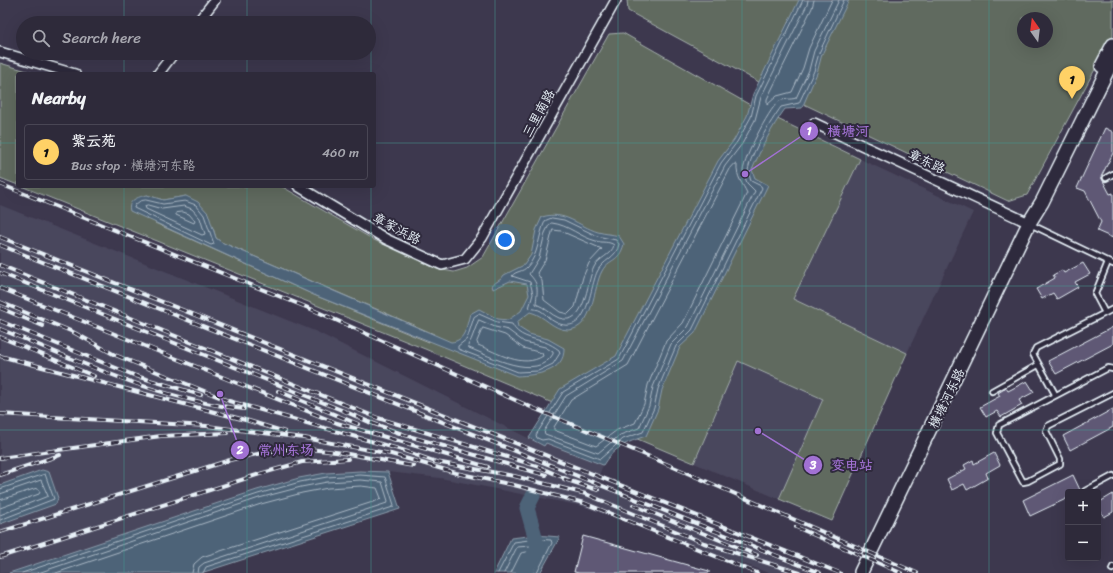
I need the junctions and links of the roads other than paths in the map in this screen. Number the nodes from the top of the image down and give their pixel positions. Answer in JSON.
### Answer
{"nodes":[{"id":1,"x":215,"y":0,"type":"edge"},
{"id":2,"x":616,"y":0,"type":"edge"},
{"id":3,"x":202,"y":16,"type":"edge"},
{"id":4,"x":1113,"y":45,"type":"edge"},
{"id":5,"x":0,"y":52,"type":"edge"},
{"id":6,"x":16,"y":57,"type":"edge"},
{"id":7,"x":1113,"y":59,"type":"edge"},
{"id":8,"x":27,"y":60,"type":"edge"},
{"id":9,"x":169,"y":60,"type":"edge"},
{"id":10,"x":68,"y":72,"type":"edge"},
{"id":11,"x":160,"y":72,"type":"edge"},
{"id":12,"x":814,"y":123,"type":"dead end"},
{"id":13,"x":1113,"y":174,"type":"edge"},
{"id":14,"x":1106,"y":178,"type":"dead end"},
{"id":15,"x":301,"y":188,"type":"edge"},
{"id":16,"x":1029,"y":223,"type":"junction"},
{"id":17,"x":482,"y":238,"type":"joint"},
{"id":18,"x":1110,"y":263,"type":"edge"},
{"id":19,"x":1113,"y":309,"type":"edge"},
{"id":20,"x":1105,"y":313,"type":"junction"},
{"id":21,"x":1038,"y":365,"type":"junction"},
{"id":22,"x":1113,"y":369,"type":"edge"},
{"id":23,"x":992,"y":390,"type":"dead end"},
{"id":24,"x":1113,"y":393,"type":"edge"},
{"id":25,"x":1055,"y":394,"type":"junction"},
{"id":26,"x":1113,"y":476,"type":"edge"},
{"id":27,"x":1089,"y":489,"type":"edge"},
{"id":28,"x":861,"y":572,"type":"dead end"}],
"edges":[{"from":1,"to":3,"type":"street"},
{"from":2,"to":17,"type":"street","name":"三里南路"},
{"from":4,"to":16,"type":"main road","name":"横塘河东路"},
{"from":5,"to":6,"type":"street"},
{"from":7,"to":16,"type":"main road","name":"横塘河东路"},
{"from":8,"to":10,"type":"street"},
{"from":9,"to":11,"type":"street"},
{"from":12,"to":16,"type":"street","name":"章东路"},
{"from":13,"to":14,"type":"lane"},
{"from":15,"to":17,"type":"street","name":"章家浜路"},
{"from":16,"to":18,"type":"lane"},
{"from":16,"to":28,"type":"main road","name":"横塘河东路"},
{"from":18,"to":20,"type":"lane"},
{"from":19,"to":20,"type":"lane"},
{"from":20,"to":21,"type":"lane"},
{"from":21,"to":23,"type":"lane"},
{"from":21,"to":25,"type":"lane"},
{"from":22,"to":25,"type":"lane"},
{"from":24,"to":25,"type":"lane"},
{"from":26,"to":27,"type":"lane"}]}
